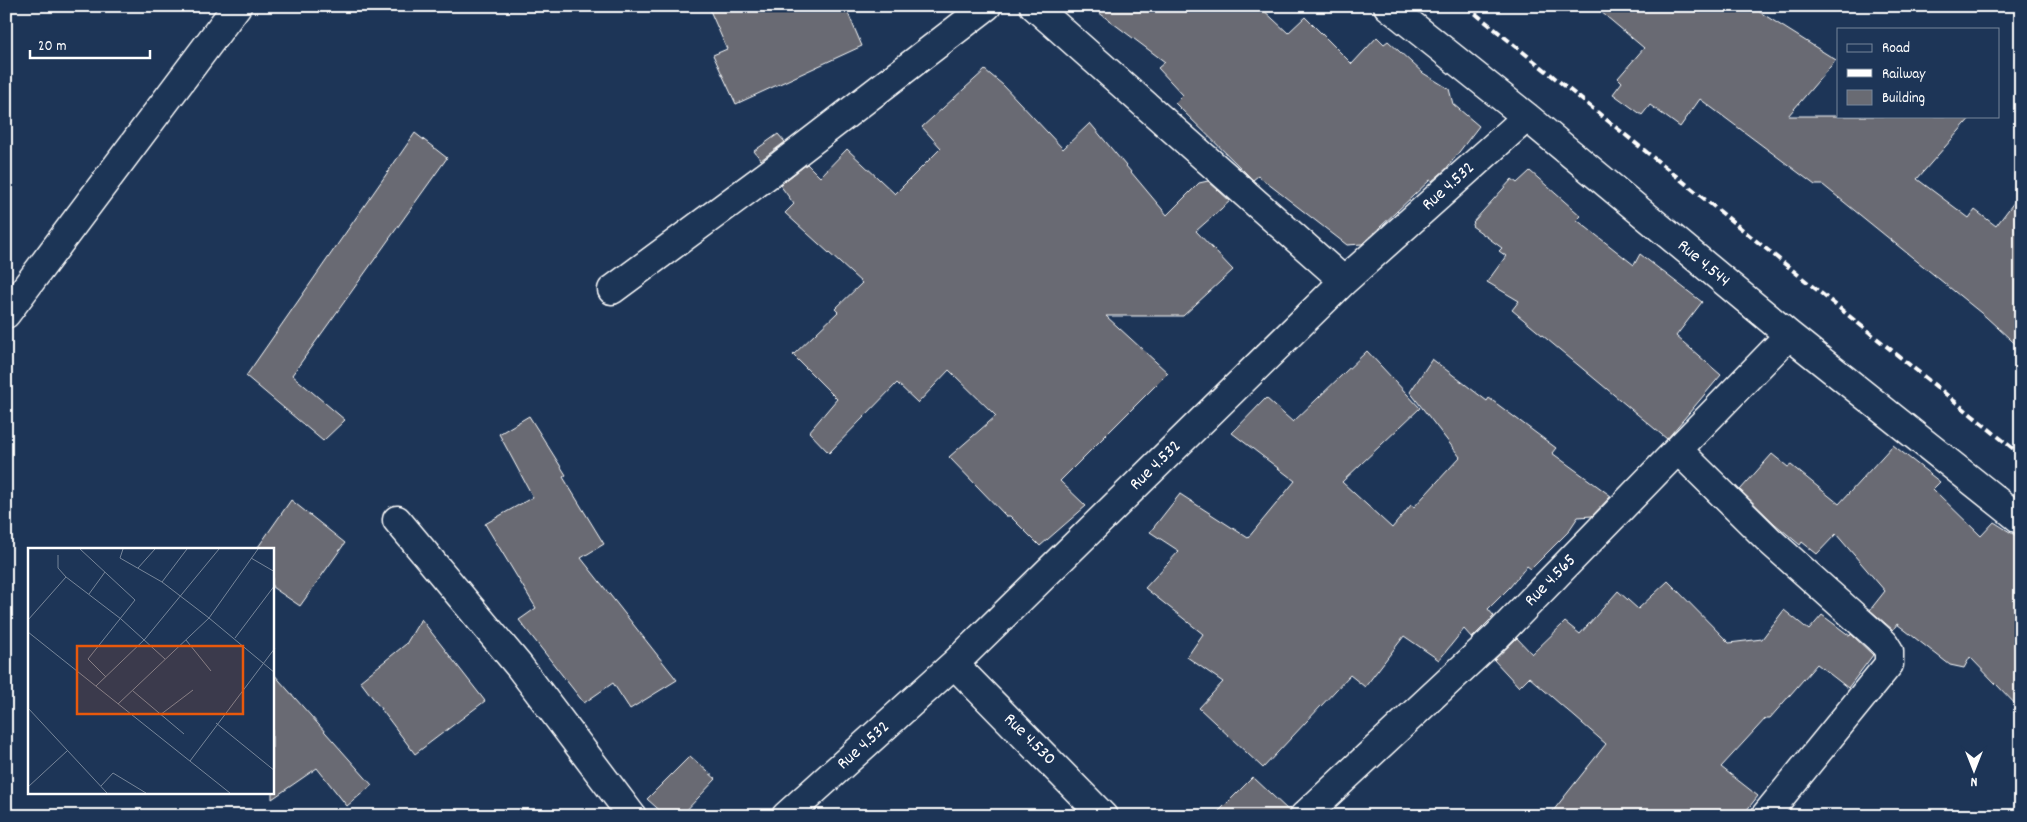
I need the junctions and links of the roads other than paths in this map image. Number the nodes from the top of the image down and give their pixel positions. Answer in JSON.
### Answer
{"nodes":[{"id":1,"x":237,"y":6,"type":"edge"},
{"id":2,"x":987,"y":6,"type":"edge"},
{"id":3,"x":1034,"y":6,"type":"edge"},
{"id":4,"x":1388,"y":6,"type":"edge"},
{"id":5,"x":1527,"y":117,"type":"junction"},
{"id":6,"x":1344,"y":281,"type":"junction"},
{"id":7,"x":612,"y":290,"type":"dead end"},
{"id":8,"x":6,"y":314,"type":"edge"},
{"id":9,"x":1789,"y":335,"type":"junction"},
{"id":10,"x":1678,"y":450,"type":"junction"},
{"id":11,"x":398,"y":520,"type":"dead end"},
{"id":12,"x":2021,"y":520,"type":"edge"},
{"id":13,"x":954,"y":664,"type":"junction"},
{"id":14,"x":632,"y":816,"type":"edge"},
{"id":15,"x":786,"y":816,"type":"edge"},
{"id":16,"x":1104,"y":816,"type":"edge"},
{"id":17,"x":1304,"y":816,"type":"edge"},
{"id":18,"x":1765,"y":816,"type":"edge"}],
"edges":[{"from":1,"to":8,"type":"street"},
{"from":2,"to":7,"type":"street"},
{"from":3,"to":6,"type":"street"},
{"from":4,"to":5,"type":"street","name":"Rue 4.544"},
{"from":5,"to":6,"type":"street","name":"Rue 4.532"},
{"from":5,"to":9,"type":"street","name":"Rue 4.544"},
{"from":6,"to":13,"type":"street","name":"Rue 4.532"},
{"from":9,"to":10,"type":"street","name":"Rue 4.565"},
{"from":9,"to":12,"type":"street","name":"Rue 4.544"},
{"from":10,"to":17,"type":"street","name":"Rue 4.565"},
{"from":10,"to":18,"type":"street"},
{"from":11,"to":14,"type":"street"},
{"from":13,"to":15,"type":"street","name":"Rue 4.532"},
{"from":13,"to":16,"type":"street","name":"Rue 4.530"}]}
